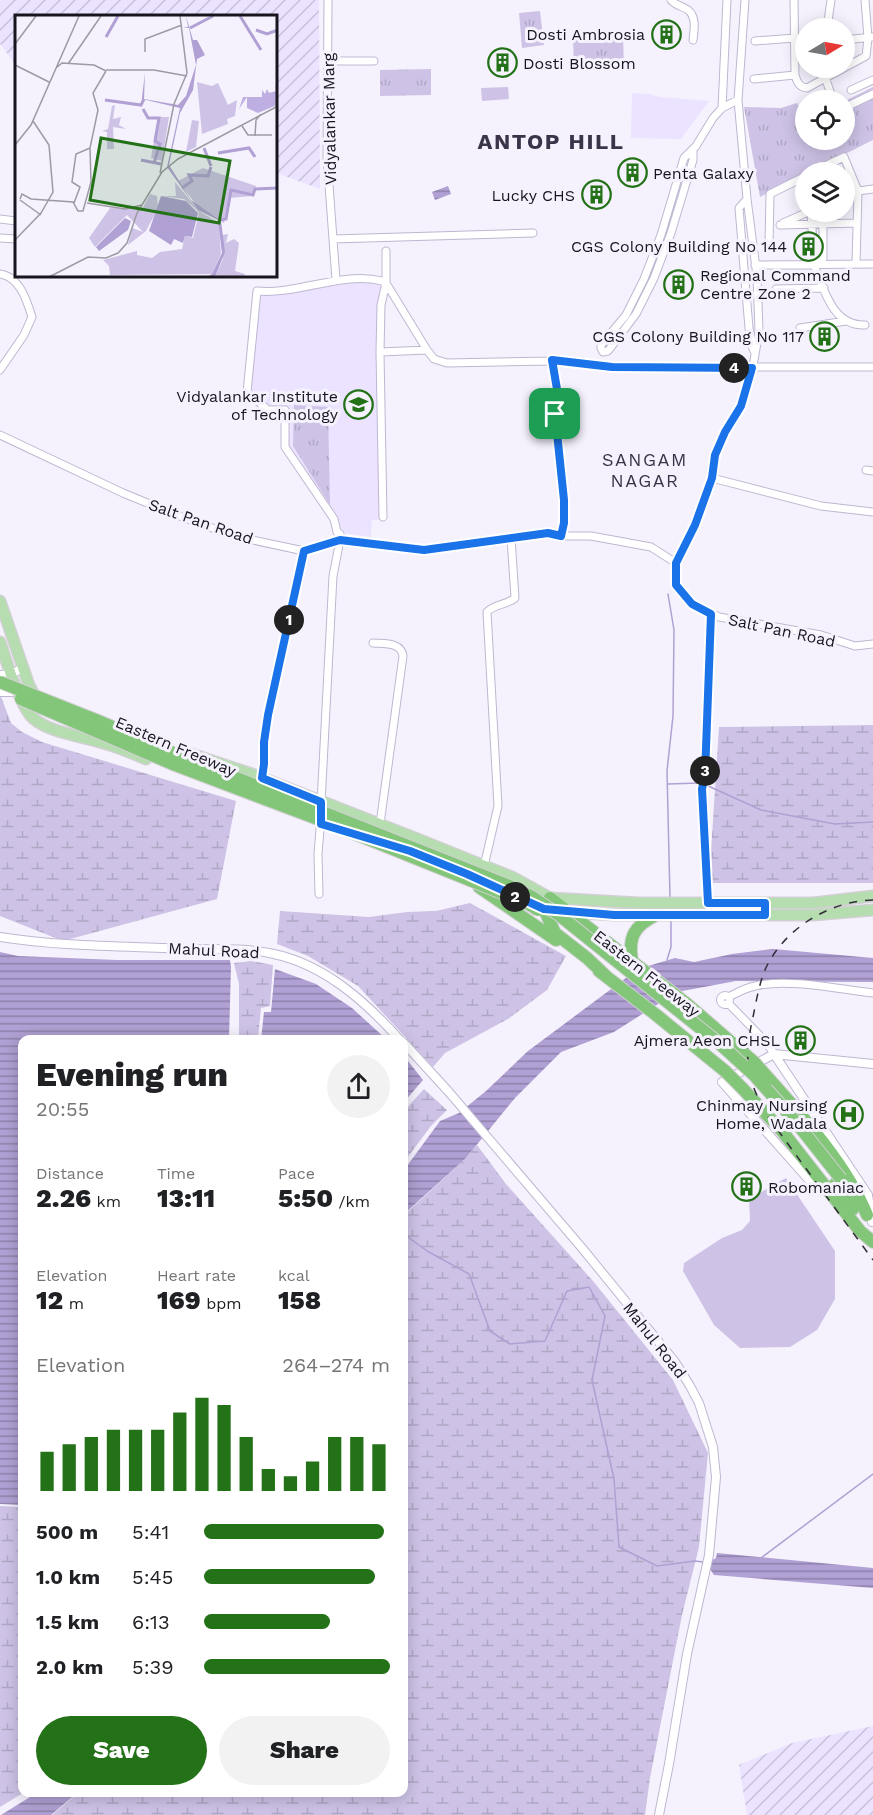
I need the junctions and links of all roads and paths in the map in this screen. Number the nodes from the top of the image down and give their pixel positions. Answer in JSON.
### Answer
{"nodes":[{"id":1,"x":328,"y":0,"type":"edge"},
{"id":2,"x":670,"y":0,"type":"edge"},
{"id":3,"x":727,"y":0,"type":"edge"},
{"id":4,"x":745,"y":0,"type":"edge"},
{"id":5,"x":794,"y":0,"type":"edge"},
{"id":6,"x":831,"y":0,"type":"edge"},
{"id":7,"x":865,"y":0,"type":"edge"},
{"id":8,"x":828,"y":18,"type":"edge"},
{"id":9,"x":871,"y":38,"type":"edge"},
{"id":10,"x":855,"y":39,"type":"edge"},
{"id":11,"x":693,"y":40,"type":"dead end"},
{"id":12,"x":755,"y":41,"type":"dead end"},
{"id":13,"x":795,"y":41,"type":"joint"},
{"id":14,"x":328,"y":61,"type":"junction"},
{"id":15,"x":374,"y":61,"type":"dead end"},
{"id":16,"x":855,"y":63,"type":"edge"},
{"id":17,"x":795,"y":75,"type":"edge"},
{"id":18,"x":796,"y":78,"type":"edge"},
{"id":19,"x":823,"y":78,"type":"edge"},
{"id":20,"x":754,"y":79,"type":"dead end"},
{"id":21,"x":873,"y":80,"type":"edge"},
{"id":22,"x":851,"y":90,"type":"dead end"},
{"id":23,"x":873,"y":94,"type":"edge"},
{"id":24,"x":738,"y":100,"type":"junction"},
{"id":25,"x":855,"y":103,"type":"edge"},
{"id":26,"x":722,"y":108,"type":"junction"},
{"id":27,"x":693,"y":149,"type":"junction"},
{"id":28,"x":833,"y":162,"type":"edge"},
{"id":29,"x":846,"y":162,"type":"edge"},
{"id":30,"x":795,"y":182,"type":"edge"},
{"id":31,"x":855,"y":184,"type":"edge"},
{"id":32,"x":873,"y":189,"type":"edge"},
{"id":33,"x":858,"y":191,"type":"junction"},
{"id":34,"x":855,"y":192,"type":"edge"},
{"id":35,"x":747,"y":199,"type":"junction"},
{"id":36,"x":795,"y":218,"type":"edge"},
{"id":37,"x":0,"y":219,"type":"edge"},
{"id":38,"x":15,"y":220,"type":"edge"},
{"id":39,"x":812,"y":222,"type":"edge"},
{"id":40,"x":857,"y":223,"type":"junction"},
{"id":41,"x":780,"y":225,"type":"junction"},
{"id":42,"x":813,"y":225,"type":"junction"},
{"id":43,"x":823,"y":225,"type":"junction"},
{"id":44,"x":771,"y":227,"type":"junction"},
{"id":45,"x":533,"y":233,"type":"dead end"},
{"id":46,"x":0,"y":238,"type":"edge"},
{"id":47,"x":15,"y":239,"type":"edge"},
{"id":48,"x":333,"y":239,"type":"junction"},
{"id":49,"x":770,"y":244,"type":"dead end"},
{"id":50,"x":386,"y":251,"type":"dead end"},
{"id":51,"x":651,"y":261,"type":"junction"},
{"id":52,"x":856,"y":264,"type":"junction"},
{"id":53,"x":873,"y":264,"type":"edge"},
{"id":54,"x":659,"y":265,"type":"junction"},
{"id":55,"x":755,"y":265,"type":"junction"},
{"id":56,"x":814,"y":265,"type":"junction"},
{"id":57,"x":0,"y":274,"type":"edge"},
{"id":58,"x":336,"y":280,"type":"junction"},
{"id":59,"x":386,"y":283,"type":"junction"},
{"id":60,"x":824,"y":288,"type":"junction"},
{"id":61,"x":776,"y":289,"type":"dead end"},
{"id":62,"x":846,"y":321,"type":"junction"},
{"id":63,"x":865,"y":325,"type":"dead end"},
{"id":64,"x":800,"y":328,"type":"dead end"},
{"id":65,"x":427,"y":350,"type":"junction"},
{"id":66,"x":380,"y":352,"type":"junction"},
{"id":67,"x":755,"y":352,"type":"junction"},
{"id":68,"x":552,"y":360,"type":"junction"},
{"id":69,"x":752,"y":368,"type":"junction"},
{"id":70,"x":873,"y":368,"type":"edge"},
{"id":71,"x":0,"y":370,"type":"edge"},
{"id":72,"x":0,"y":435,"type":"edge"},
{"id":73,"x":712,"y":478,"type":"junction"},
{"id":74,"x":873,"y":512,"type":"edge"},
{"id":75,"x":382,"y":517,"type":"dead end"},
{"id":76,"x":561,"y":536,"type":"junction"},
{"id":77,"x":340,"y":537,"type":"junction"},
{"id":78,"x":511,"y":538,"type":"junction"},
{"id":79,"x":304,"y":551,"type":"junction"},
{"id":80,"x":676,"y":563,"type":"junction"},
{"id":81,"x":0,"y":601,"type":"edge"},
{"id":82,"x":711,"y":614,"type":"junction"},
{"id":83,"x":373,"y":643,"type":"dead end"},
{"id":84,"x":873,"y":645,"type":"edge"},
{"id":85,"x":1,"y":651,"type":"edge"},
{"id":86,"x":23,"y":668,"type":"junction"},
{"id":87,"x":6,"y":674,"type":"edge"},
{"id":88,"x":0,"y":682,"type":"edge"},
{"id":89,"x":29,"y":685,"type":"junction"},
{"id":90,"x":0,"y":691,"type":"edge"},
{"id":91,"x":18,"y":691,"type":"junction"},
{"id":92,"x":262,"y":778,"type":"junction"},
{"id":93,"x":321,"y":802,"type":"junction"},
{"id":94,"x":321,"y":824,"type":"junction"},
{"id":95,"x":380,"y":824,"type":"junction"},
{"id":96,"x":484,"y":866,"type":"junction"},
{"id":97,"x":467,"y":874,"type":"junction"},
{"id":98,"x":319,"y":894,"type":"dead end"},
{"id":99,"x":873,"y":896,"type":"edge"},
{"id":100,"x":708,"y":903,"type":"junction"},
{"id":101,"x":813,"y":903,"type":"junction"},
{"id":102,"x":547,"y":904,"type":"junction"},
{"id":103,"x":765,"y":909,"type":"junction"},
{"id":104,"x":667,"y":910,"type":"junction"},
{"id":105,"x":873,"y":910,"type":"edge"},
{"id":106,"x":568,"y":912,"type":"junction"},
{"id":107,"x":813,"y":915,"type":"junction"},
{"id":108,"x":0,"y":937,"type":"edge"},
{"id":109,"x":634,"y":963,"type":"junction"},
{"id":110,"x":606,"y":976,"type":"junction"},
{"id":111,"x":873,"y":993,"type":"edge"},
{"id":112,"x":395,"y":1035,"type":"edge"},
{"id":113,"x":408,"y":1047,"type":"edge"},
{"id":114,"x":774,"y":1054,"type":"junction"},
{"id":115,"x":873,"y":1064,"type":"edge"},
{"id":116,"x":724,"y":1076,"type":"junction"},
{"id":117,"x":835,"y":1185,"type":"junction"},
{"id":118,"x":871,"y":1220,"type":"edge"},
{"id":119,"x":873,"y":1236,"type":"edge"},
{"id":120,"x":873,"y":1242,"type":"edge"},
{"id":121,"x":659,"y":1815,"type":"edge"}],
"edges":[{"from":1,"to":14,"type":"street","name":"Vidyalankar Marg"},
{"from":2,"to":11,"type":"street"},
{"from":3,"to":26,"type":"street"},
{"from":4,"to":24,"type":"street"},
{"from":5,"to":13,"type":"street"},
{"from":6,"to":8,"type":"street"},
{"from":7,"to":9,"type":"street"},
{"from":9,"to":10,"type":"street"},
{"from":9,"to":16,"type":"street"},
{"from":12,"to":13,"type":"street"},
{"from":14,"to":15,"type":"street"},
{"from":14,"to":48,"type":"street","name":"Vidyalankar Marg"},
{"from":17,"to":20,"type":"street"},
{"from":18,"to":19,"type":"street"},
{"from":21,"to":22,"type":"street"},
{"from":23,"to":25,"type":"street"},
{"from":24,"to":26,"type":"street"},
{"from":24,"to":35,"type":"street"},
{"from":26,"to":27,"type":"street"},
{"from":27,"to":51,"type":"street"},
{"from":27,"to":54,"type":"street"},
{"from":28,"to":29,"type":"street"},
{"from":30,"to":44,"type":"street"},
{"from":31,"to":33,"type":"street"},
{"from":32,"to":33,"type":"street"},
{"from":33,"to":34,"type":"street"},
{"from":33,"to":40,"type":"street"},
{"from":35,"to":55,"type":"street"},
{"from":35,"to":67,"type":"street"},
{"from":36,"to":41,"type":"street"},
{"from":37,"to":38,"type":"street"},
{"from":39,"to":42,"type":"street"},
{"from":40,"to":43,"type":"street"},
{"from":40,"to":52,"type":"street"},
{"from":41,"to":42,"type":"street"},
{"from":41,"to":44,"type":"street"},
{"from":42,"to":43,"type":"street"},
{"from":42,"to":43,"type":"street"},
{"from":44,"to":49,"type":"street"},
{"from":45,"to":48,"type":"street"},
{"from":46,"to":47,"type":"street"},
{"from":48,"to":58,"type":"street","name":"Vidyalankar Marg"},
{"from":50,"to":59,"type":"street"},
{"from":51,"to":54,"type":"street"},
{"from":51,"to":54,"type":"street"},
{"from":52,"to":53,"type":"street"},
{"from":52,"to":56,"type":"street"},
{"from":55,"to":56,"type":"street"},
{"from":55,"to":67,"type":"street"},
{"from":56,"to":60,"type":"street"},
{"from":57,"to":71,"type":"street"},
{"from":58,"to":59,"type":"street"},
{"from":58,"to":77,"type":"street"},
{"from":59,"to":65,"type":"street"},
{"from":59,"to":66,"type":"street"},
{"from":60,"to":61,"type":"street"},
{"from":60,"to":62,"type":"street"},
{"from":62,"to":63,"type":"street"},
{"from":62,"to":64,"type":"street"},
{"from":65,"to":66,"type":"street"},
{"from":65,"to":68,"type":"street"},
{"from":66,"to":75,"type":"street"},
{"from":67,"to":69,"type":"street"},
{"from":68,"to":69,"type":"street"},
{"from":68,"to":76,"type":"street"},
{"from":69,"to":70,"type":"street"},
{"from":69,"to":73,"type":"street"},
{"from":72,"to":79,"type":"street","name":"Salt Pan Road"},
{"from":73,"to":74,"type":"street"},
{"from":73,"to":80,"type":"street"},
{"from":76,"to":78,"type":"street","name":"Salt Pan Road"},
{"from":76,"to":80,"type":"street","name":"Salt Pan Road"},
{"from":77,"to":78,"type":"street","name":"Salt Pan Road"},
{"from":77,"to":79,"type":"street","name":"Salt Pan Road"},
{"from":77,"to":93,"type":"street"},
{"from":78,"to":96,"type":"street"},
{"from":79,"to":92,"type":"street"},
{"from":80,"to":82,"type":"street","name":"Salt Pan Road"},
{"from":81,"to":86,"type":"main road"},
{"from":82,"to":84,"type":"street","name":"Salt Pan Road"},
{"from":82,"to":100,"type":"street"},
{"from":83,"to":95,"type":"street"},
{"from":85,"to":87,"type":"main road"},
{"from":86,"to":87,"type":"street"},
{"from":86,"to":89,"type":"main road"},
{"from":87,"to":91,"type":"main road"},
{"from":88,"to":117,"type":"highway","name":"Eastern Freeway","bridge":true},
{"from":89,"to":91,"type":"street"},
{"from":89,"to":92,"type":"main road"},
{"from":90,"to":91,"type":"street"},
{"from":90,"to":117,"type":"highway","name":"Eastern Freeway","bridge":true},
{"from":91,"to":94,"type":"main road"},
{"from":92,"to":93,"type":"main road"},
{"from":93,"to":94,"type":"street"},
{"from":93,"to":95,"type":"main road"},
{"from":94,"to":97,"type":"main road"},
{"from":94,"to":98,"type":"street"},
{"from":95,"to":96,"type":"main road"},
{"from":96,"to":102,"type":"main road"},
{"from":97,"to":102,"type":"main road"},
{"from":97,"to":110,"type":"highway"},
{"from":99,"to":101,"type":"main road"},
{"from":100,"to":103,"type":"main road"},
{"from":100,"to":104,"type":"main road"},
{"from":101,"to":103,"type":"main road"},
{"from":101,"to":107,"type":"main road"},
{"from":102,"to":104,"type":"main road"},
{"from":102,"to":106,"type":"highway"},
{"from":102,"to":110,"type":"highway"},
{"from":103,"to":104,"type":"main road"},
{"from":103,"to":107,"type":"main road"},
{"from":104,"to":106,"type":"main road"},
{"from":104,"to":109,"type":"highway"},
{"from":105,"to":107,"type":"main road"},
{"from":106,"to":109,"type":"highway"},
{"from":108,"to":112,"type":"street","name":"Mahul Road"},
{"from":109,"to":118,"type":"highway","bridge":true},
{"from":110,"to":116,"type":"highway"},
{"from":111,"to":114,"type":"street"},
{"from":113,"to":121,"type":"street","name":"Mahul Road"},
{"from":114,"to":115,"type":"street"},
{"from":114,"to":116,"type":"street"},
{"from":114,"to":118,"type":"street"},
{"from":116,"to":117,"type":"highway","bridge":true},
{"from":116,"to":117,"type":"street"},
{"from":117,"to":118,"type":"highway","name":"Eastern Freeway"},
{"from":117,"to":119,"type":"highway","name":"Eastern Freeway"},
{"from":117,"to":120,"type":"highway"}]}
